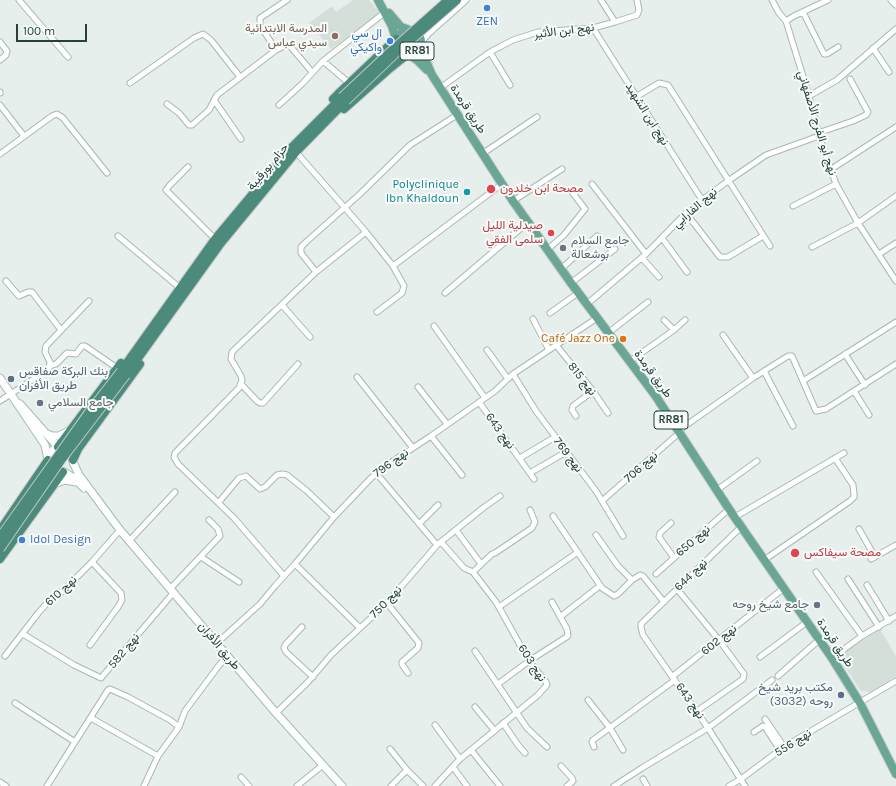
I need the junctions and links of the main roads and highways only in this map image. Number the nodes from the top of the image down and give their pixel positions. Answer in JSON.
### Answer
{"nodes":[{"id":1,"x":378,"y":0,"type":"edge"},
{"id":2,"x":443,"y":0,"type":"edge"},
{"id":3,"x":448,"y":0,"type":"edge"},
{"id":4,"x":457,"y":0,"type":"edge"},
{"id":5,"x":465,"y":0,"type":"edge"},
{"id":6,"x":892,"y":0,"type":"edge"},
{"id":7,"x":896,"y":4,"type":"edge"},
{"id":8,"x":384,"y":10,"type":"junction"},
{"id":9,"x":409,"y":29,"type":"junction"},
{"id":10,"x":396,"y":39,"type":"junction"},
{"id":11,"x":421,"y":43,"type":"junction"},
{"id":12,"x":408,"y":54,"type":"junction"},
{"id":13,"x":432,"y":75,"type":"junction"},
{"id":14,"x":344,"y":99,"type":"junction"},
{"id":15,"x":312,"y":131,"type":"junction"},
{"id":16,"x":179,"y":295,"type":"junction"},
{"id":17,"x":121,"y":371,"type":"junction"},
{"id":18,"x":0,"y":378,"type":"edge"},
{"id":19,"x":11,"y":394,"type":"junction"},
{"id":20,"x":71,"y":430,"type":"junction"},
{"id":21,"x":44,"y":433,"type":"junction"},
{"id":22,"x":58,"y":448,"type":"junction"},
{"id":23,"x":48,"y":458,"type":"junction"},
{"id":24,"x":73,"y":461,"type":"junction"},
{"id":25,"x":63,"y":472,"type":"junction"},
{"id":26,"x":79,"y":483,"type":"junction"},
{"id":27,"x":53,"y":484,"type":"junction"},
{"id":28,"x":100,"y":503,"type":"junction"},
{"id":29,"x":0,"y":530,"type":"edge"},
{"id":30,"x":0,"y":537,"type":"edge"},
{"id":31,"x":0,"y":549,"type":"edge"},
{"id":32,"x":0,"y":559,"type":"edge"},
{"id":33,"x":896,"y":774,"type":"edge"},
{"id":34,"x":342,"y":786,"type":"edge"}],
"edges":[{"from":1,"to":8,"type":"main road","number":"RR81"},
{"from":2,"to":9,"type":"main road"},
{"from":3,"to":14,"type":"highway","name":"حزام بورقيبة","bridge":true},
{"from":4,"to":14,"type":"highway","name":"حزام بورقيبة","bridge":true},
{"from":5,"to":11,"type":"main road"},
{"from":6,"to":7,"type":"main road"},
{"from":8,"to":9,"type":"main road","number":"RR81"},
{"from":8,"to":10,"type":"main road","number":"RR81"},
{"from":9,"to":10,"type":"main road","number":"RR81"},
{"from":9,"to":11,"type":"main road","number":"RR81"},
{"from":10,"to":12,"type":"main road","number":"RR81"},
{"from":10,"to":15,"type":"highway"},
{"from":11,"to":12,"type":"main road","number":"RR81"},
{"from":11,"to":13,"type":"main road","name":"طريق قرمدة","number":"RR81"},
{"from":12,"to":13,"type":"main road","name":"طريق قرمدة","number":"RR81"},
{"from":12,"to":15,"type":"highway"},
{"from":13,"to":33,"type":"main road","name":"طريق قرمدة","number":"RR81"},
{"from":14,"to":15,"type":"highway","name":"حزام بورقيبة"},
{"from":15,"to":16,"type":"highway","name":"حزام بورقيبة"},
{"from":15,"to":16,"type":"highway","name":"حزام بورقيبة"},
{"from":16,"to":17,"type":"highway","name":"حزام بورقيبة"},
{"from":16,"to":24,"type":"highway"},
{"from":17,"to":20,"type":"highway"},
{"from":17,"to":30,"type":"highway","bridge":true},
{"from":17,"to":31,"type":"highway","bridge":true},
{"from":18,"to":19,"type":"main road"},
{"from":19,"to":21,"type":"main road"},
{"from":19,"to":23,"type":"main road"},
{"from":20,"to":21,"type":"main road"},
{"from":20,"to":22,"type":"highway"},
{"from":21,"to":22,"type":"main road"},
{"from":22,"to":23,"type":"main road"},
{"from":22,"to":24,"type":"main road"},
{"from":23,"to":25,"type":"main road"},
{"from":23,"to":29,"type":"highway"},
{"from":24,"to":25,"type":"main road"},
{"from":24,"to":28,"type":"main road","name":"طريق الأفران"},
{"from":25,"to":26,"type":"main road","name":"طريق الأفران"},
{"from":25,"to":27,"type":"highway"},
{"from":26,"to":27,"type":"main road"},
{"from":26,"to":28,"type":"main road","name":"طريق الأفران"},
{"from":27,"to":32,"type":"highway"},
{"from":28,"to":34,"type":"main road","name":"طريق الأفران"}]}
